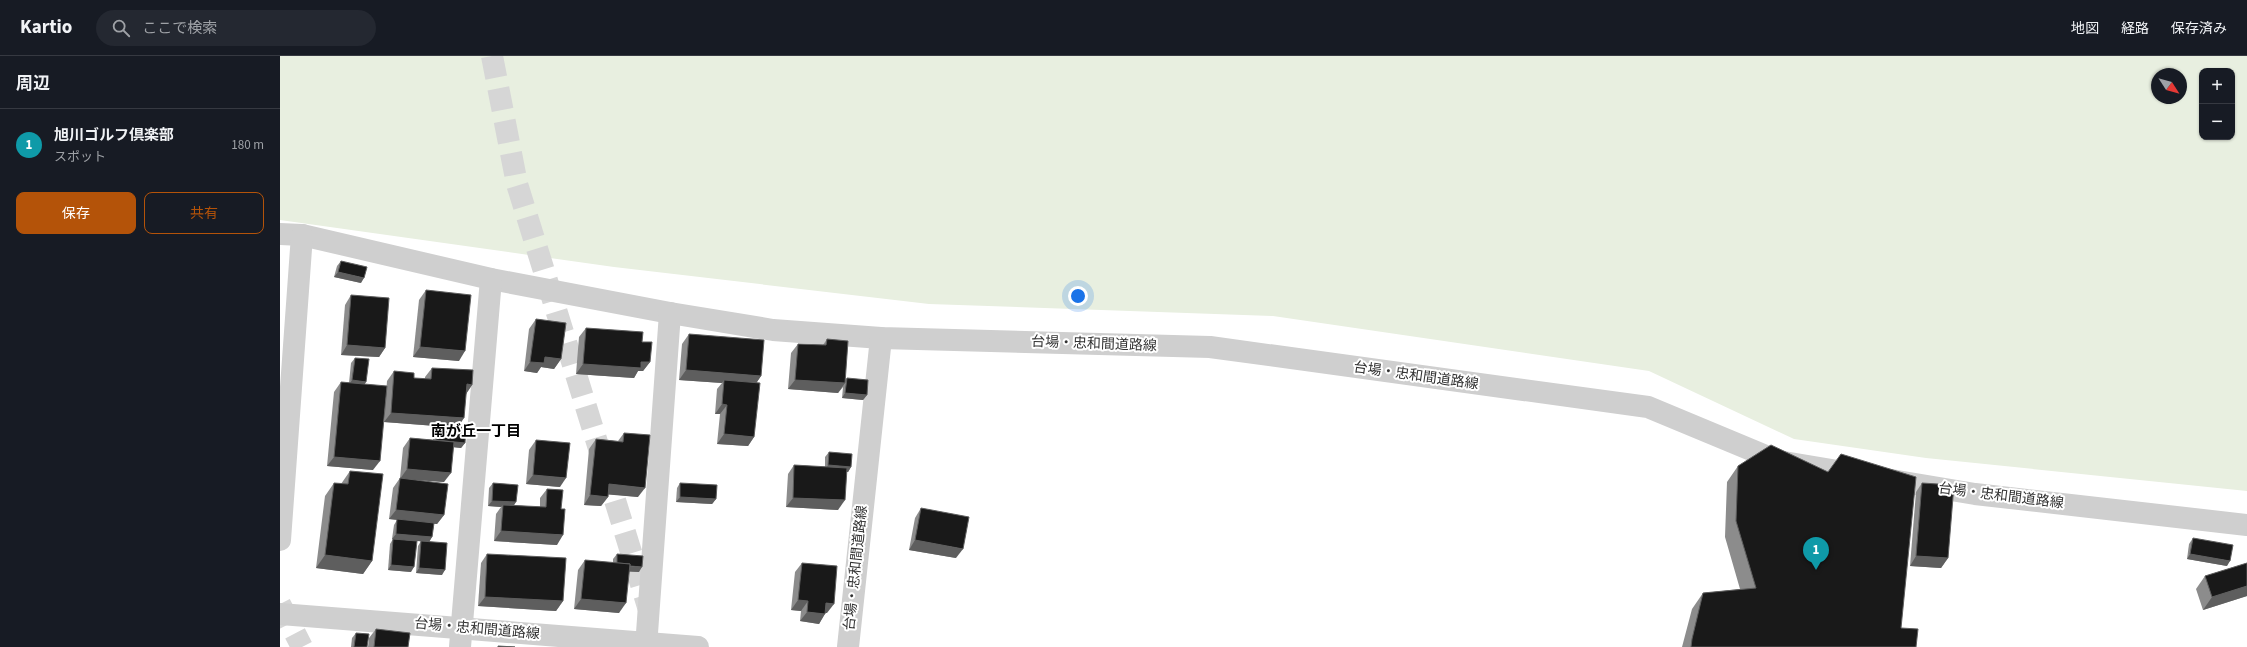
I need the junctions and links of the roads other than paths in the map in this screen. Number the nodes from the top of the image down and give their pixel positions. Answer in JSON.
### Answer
{"nodes":[{"id":1,"x":280,"y":234,"type":"edge"},
{"id":2,"x":302,"y":234,"type":"junction"},
{"id":3,"x":491,"y":279,"type":"junction"},
{"id":4,"x":670,"y":313,"type":"junction"},
{"id":5,"x":881,"y":338,"type":"junction"},
{"id":6,"x":2247,"y":525,"type":"edge"},
{"id":7,"x":280,"y":540,"type":"edge"},
{"id":8,"x":280,"y":614,"type":"edge"},
{"id":9,"x":460,"y":637,"type":"edge"},
{"id":10,"x":646,"y":645,"type":"edge"},
{"id":11,"x":698,"y":647,"type":"edge"},
{"id":12,"x":848,"y":647,"type":"edge"}],
"edges":[{"from":1,"to":2,"type":"street"},
{"from":2,"to":3,"type":"street"},
{"from":2,"to":7,"type":"street"},
{"from":3,"to":4,"type":"street"},
{"from":3,"to":9,"type":"street"},
{"from":4,"to":5,"type":"street"},
{"from":4,"to":10,"type":"street"},
{"from":5,"to":6,"type":"street","name":"台場・忠和間道路線"},
{"from":5,"to":12,"type":"street","name":"台場・忠和間道路線"},
{"from":8,"to":9,"type":"street","name":"台場・忠和間道路線"},
{"from":9,"to":10,"type":"street","name":"台場・忠和間道路線"},
{"from":10,"to":11,"type":"street","name":"台場・忠和間道路線"}]}
